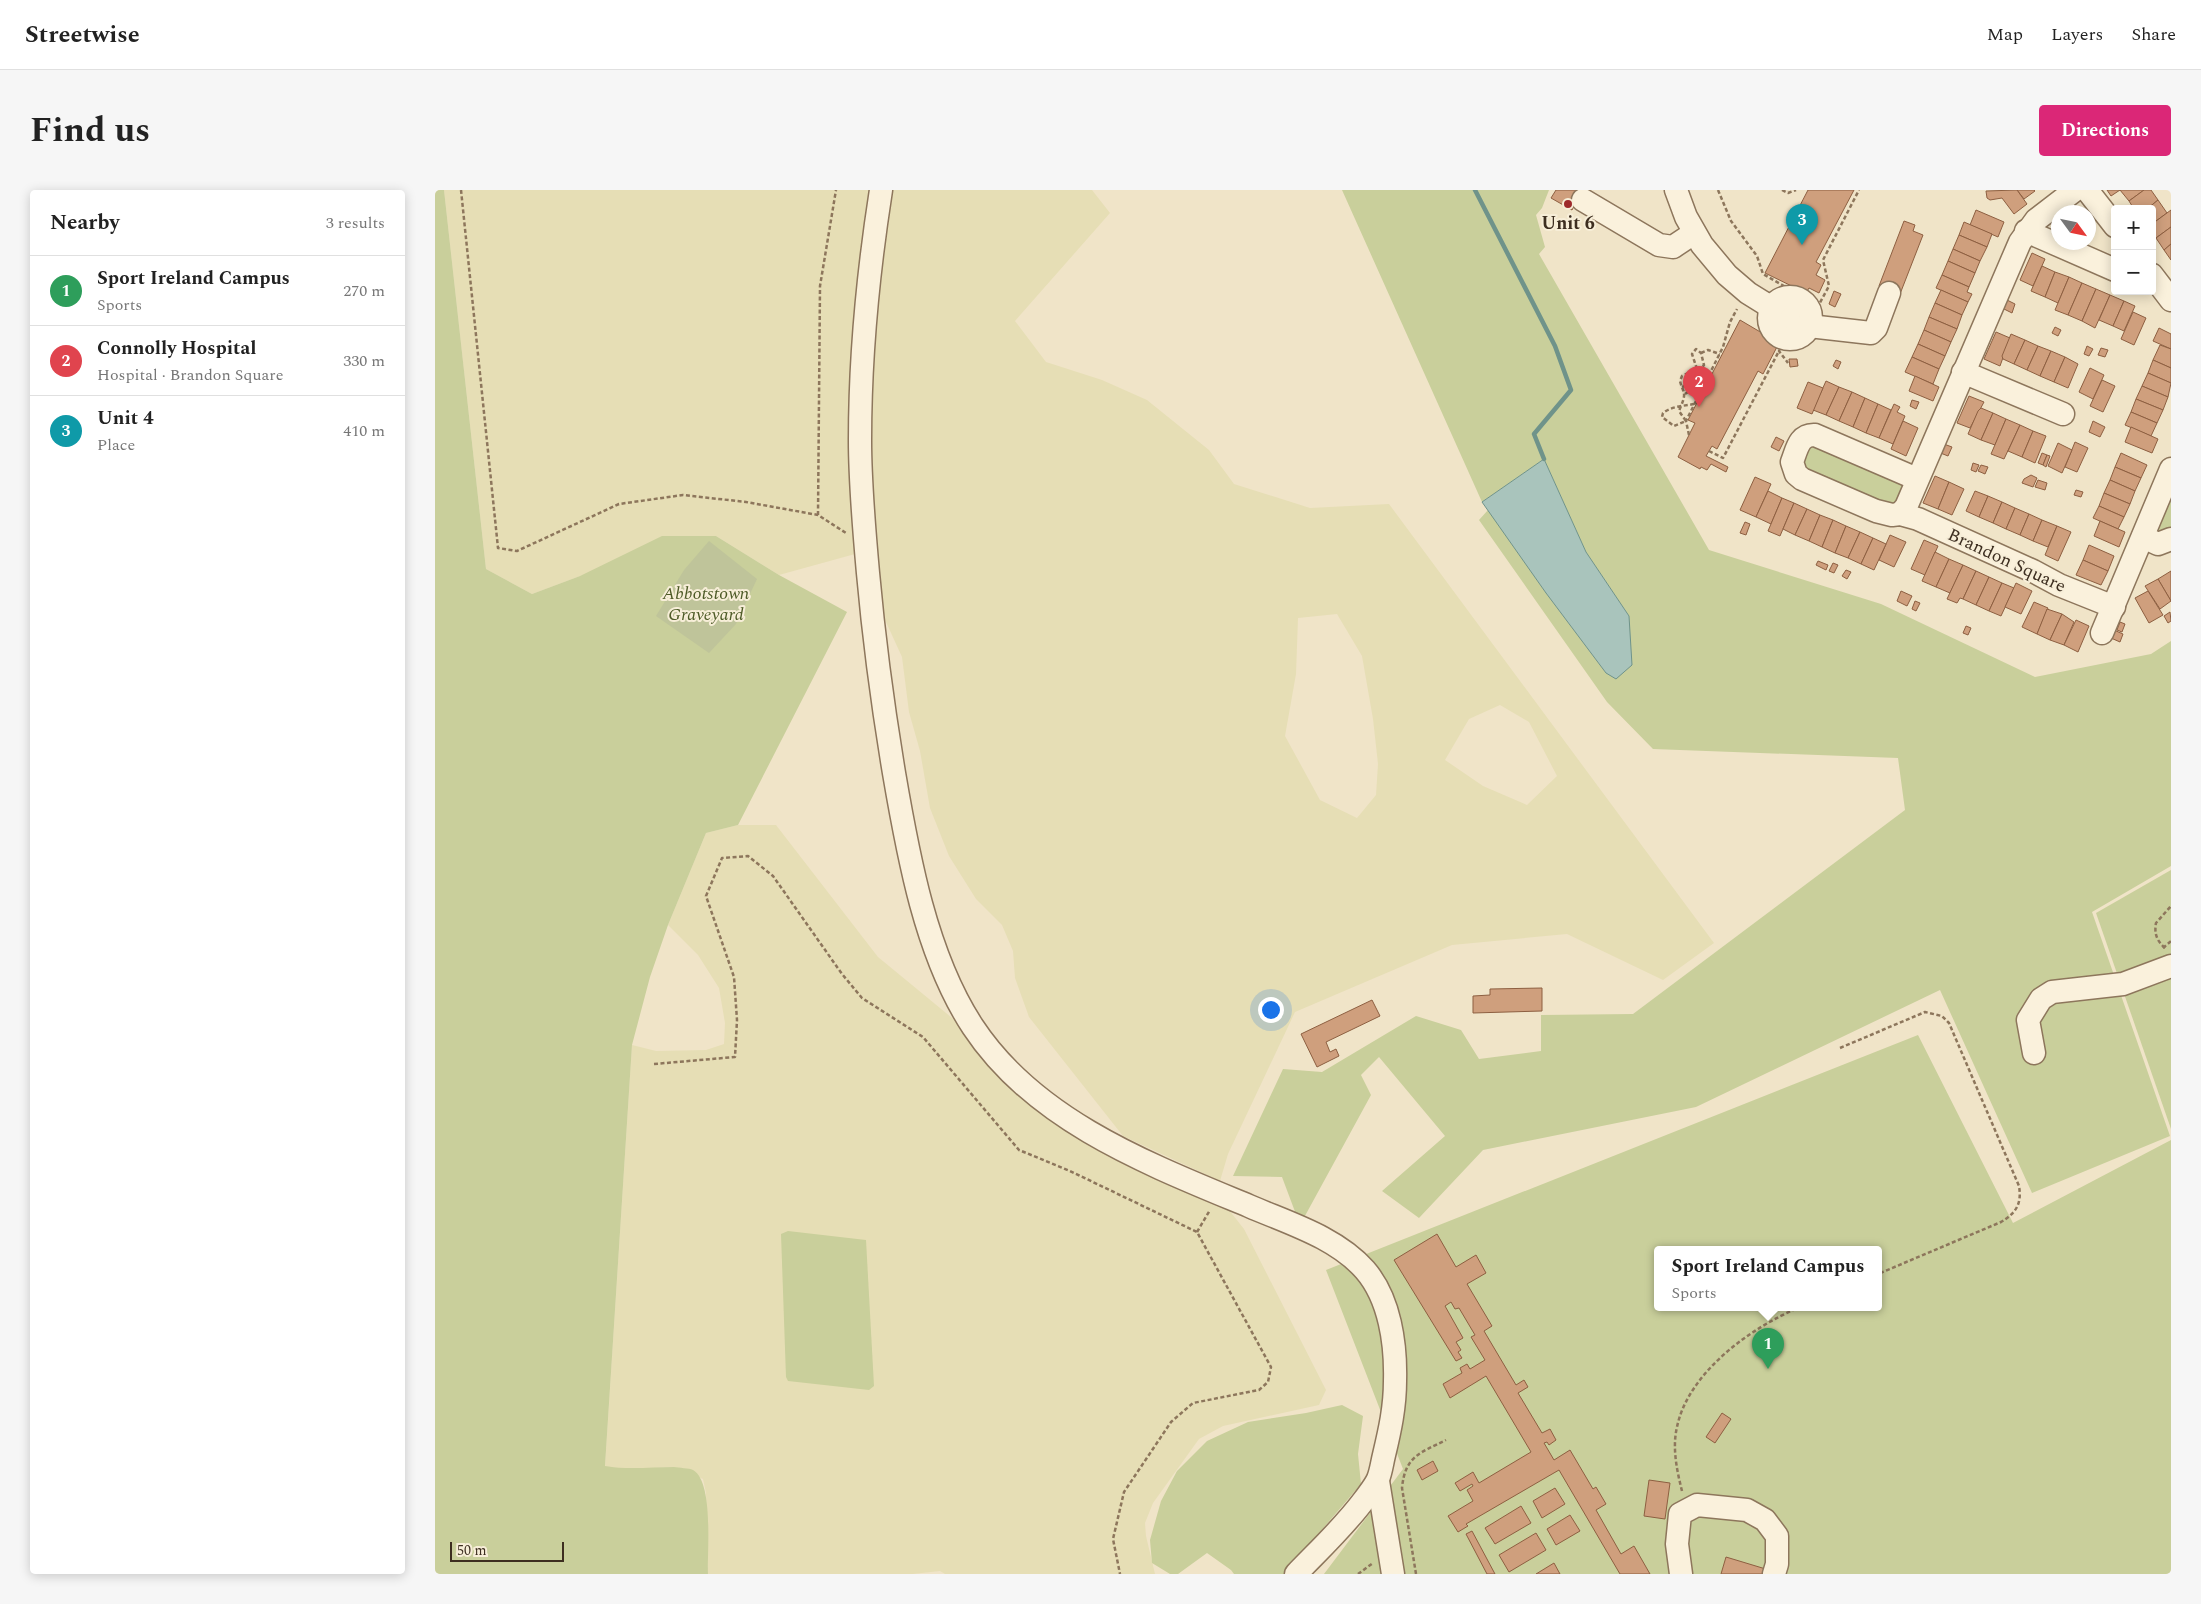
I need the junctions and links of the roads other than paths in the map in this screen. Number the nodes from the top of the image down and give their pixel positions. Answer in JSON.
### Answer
{"nodes":[{"id":1,"x":881,"y":190,"type":"edge"},
{"id":2,"x":1676,"y":190,"type":"edge"},
{"id":3,"x":2075,"y":190,"type":"edge"},
{"id":4,"x":2087,"y":190,"type":"edge"},
{"id":5,"x":1583,"y":200,"type":"dead end"},
{"id":6,"x":2111,"y":221,"type":"edge"},
{"id":7,"x":2026,"y":231,"type":"junction"},
{"id":8,"x":1694,"y":233,"type":"junction"},
{"id":9,"x":2111,"y":268,"type":"edge"},
{"id":10,"x":2156,"y":282,"type":"edge"},
{"id":11,"x":1889,"y":293,"type":"dead end"},
{"id":12,"x":2171,"y":300,"type":"edge"},
{"id":13,"x":1780,"y":302,"type":"junction"},
{"id":14,"x":1809,"y":319,"type":"junction"},
{"id":15,"x":1963,"y":372,"type":"junction"},
{"id":16,"x":2063,"y":414,"type":"dead end"},
{"id":17,"x":2171,"y":469,"type":"edge"},
{"id":18,"x":1917,"y":480,"type":"junction"},
{"id":19,"x":1900,"y":514,"type":"junction"},
{"id":20,"x":2143,"y":538,"type":"junction"},
{"id":21,"x":2171,"y":539,"type":"edge"},
{"id":22,"x":2114,"y":607,"type":"junction"},
{"id":23,"x":2102,"y":633,"type":"dead end"},
{"id":24,"x":2169,"y":958,"type":"edge"},
{"id":25,"x":2034,"y":1053,"type":"dead end"},
{"id":26,"x":1377,"y":1481,"type":"junction"},
{"id":27,"x":1297,"y":1574,"type":"edge"},
{"id":28,"x":1393,"y":1574,"type":"edge"},
{"id":29,"x":1681,"y":1574,"type":"edge"},
{"id":30,"x":1774,"y":1574,"type":"edge"}],
"edges":[{"from":1,"to":26,"type":"street"},
{"from":2,"to":8,"type":"street"},
{"from":3,"to":7,"type":"street"},
{"from":4,"to":6,"type":"street"},
{"from":5,"to":8,"type":"street"},
{"from":7,"to":9,"type":"street"},
{"from":7,"to":15,"type":"street"},
{"from":8,"to":13,"type":"street"},
{"from":10,"to":12,"type":"street"},
{"from":11,"to":14,"type":"street"},
{"from":13,"to":14,"type":"street"},
{"from":13,"to":14,"type":"street"},
{"from":15,"to":16,"type":"street"},
{"from":15,"to":18,"type":"street"},
{"from":17,"to":20,"type":"street"},
{"from":18,"to":19,"type":"street"},
{"from":18,"to":19,"type":"street","name":"Brandon Square"},
{"from":19,"to":22,"type":"street","name":"Brandon Square"},
{"from":20,"to":21,"type":"street"},
{"from":20,"to":22,"type":"street"},
{"from":22,"to":23,"type":"street"},
{"from":24,"to":25,"type":"street"},
{"from":26,"to":27,"type":"street"},
{"from":26,"to":28,"type":"street"},
{"from":29,"to":30,"type":"street"}]}
